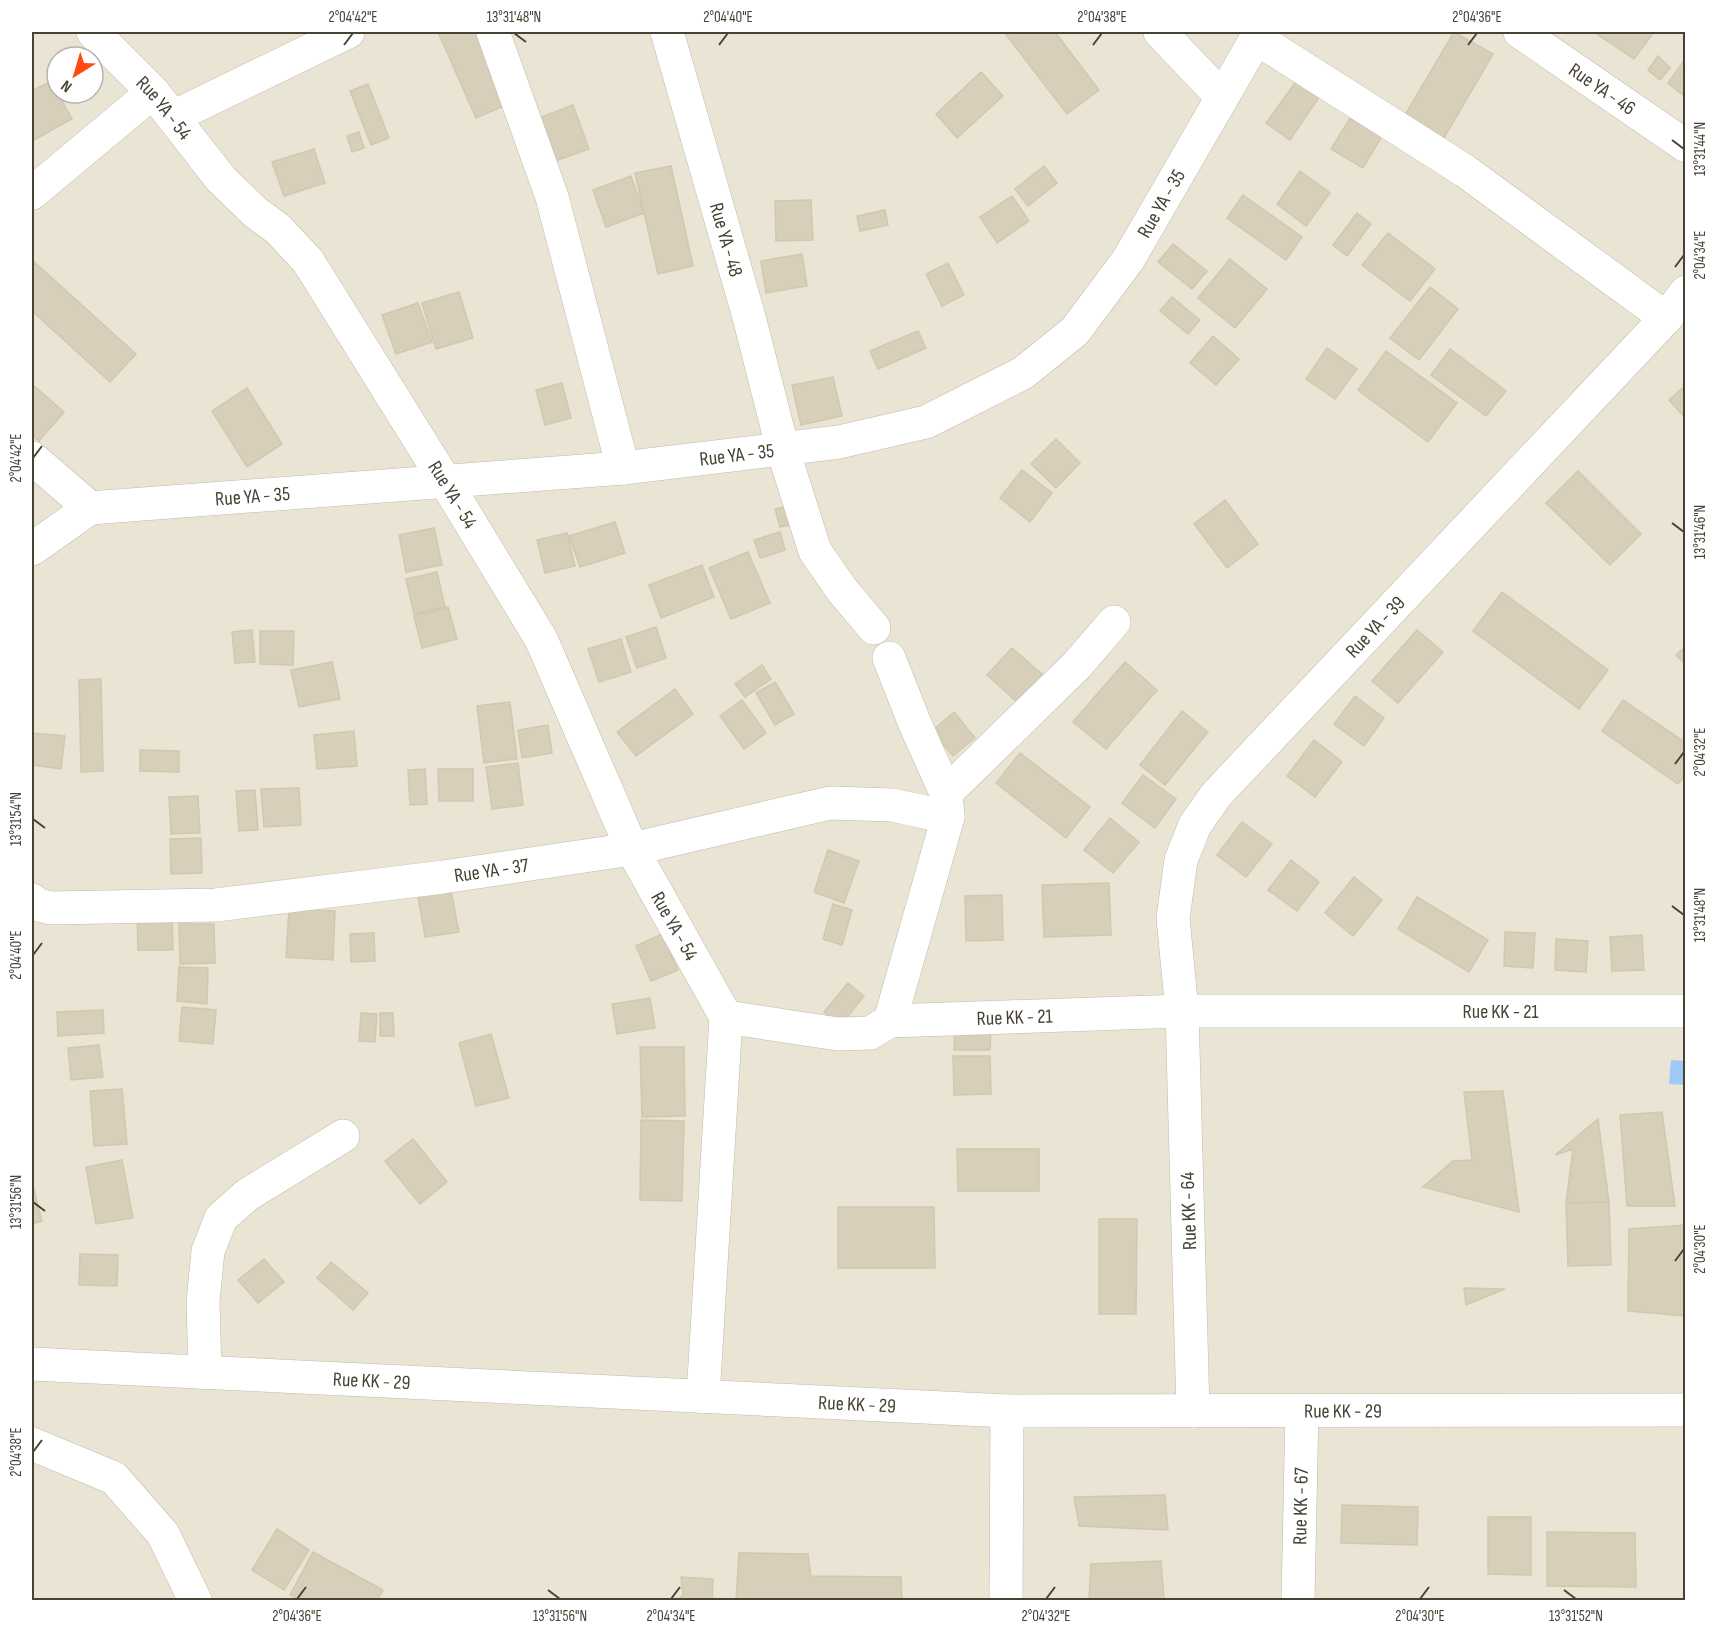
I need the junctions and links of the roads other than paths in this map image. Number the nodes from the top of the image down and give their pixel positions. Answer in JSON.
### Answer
{"nodes":[{"id":1,"x":93,"y":32,"type":"edge"},
{"id":2,"x":348,"y":32,"type":"edge"},
{"id":3,"x":493,"y":32,"type":"edge"},
{"id":4,"x":667,"y":32,"type":"edge"},
{"id":5,"x":1160,"y":32,"type":"edge"},
{"id":6,"x":1520,"y":32,"type":"edge"},
{"id":7,"x":1258,"y":35,"type":"edge"},
{"id":8,"x":153,"y":92,"type":"junction"},
{"id":9,"x":1221,"y":96,"type":"junction"},
{"id":10,"x":173,"y":117,"type":"junction"},
{"id":11,"x":1686,"y":146,"type":"edge"},
{"id":12,"x":32,"y":193,"type":"edge"},
{"id":13,"x":1686,"y":292,"type":"edge"},
{"id":14,"x":1666,"y":318,"type":"junction"},
{"id":15,"x":783,"y":450,"type":"junction"},
{"id":16,"x":32,"y":458,"type":"edge"},
{"id":17,"x":623,"y":468,"type":"junction"},
{"id":18,"x":446,"y":481,"type":"junction"},
{"id":19,"x":90,"y":508,"type":"junction"},
{"id":20,"x":32,"y":549,"type":"edge"},
{"id":21,"x":1114,"y":622,"type":"dead end"},
{"id":22,"x":874,"y":628,"type":"dead end"},
{"id":23,"x":889,"y":658,"type":"dead end"},
{"id":24,"x":947,"y":805,"type":"junction"},
{"id":25,"x":632,"y":849,"type":"junction"},
{"id":26,"x":32,"y":900,"type":"edge"},
{"id":27,"x":1182,"y":1011,"type":"junction"},
{"id":28,"x":1686,"y":1011,"type":"edge"},
{"id":29,"x":726,"y":1017,"type":"junction"},
{"id":30,"x":890,"y":1021,"type":"junction"},
{"id":31,"x":343,"y":1136,"type":"dead end"},
{"id":32,"x":32,"y":1364,"type":"edge"},
{"id":33,"x":205,"y":1373,"type":"junction"},
{"id":34,"x":703,"y":1397,"type":"junction"},
{"id":35,"x":1686,"y":1410,"type":"edge"},
{"id":36,"x":1193,"y":1411,"type":"junction"},
{"id":37,"x":1302,"y":1411,"type":"junction"},
{"id":38,"x":1007,"y":1412,"type":"junction"},
{"id":39,"x":32,"y":1444,"type":"edge"},
{"id":40,"x":195,"y":1600,"type":"edge"},
{"id":41,"x":1006,"y":1600,"type":"edge"},
{"id":42,"x":1298,"y":1600,"type":"edge"}],
"edges":[{"from":1,"to":8,"type":"street","name":"Rue YA - 54"},
{"from":2,"to":10,"type":"street"},
{"from":3,"to":17,"type":"street"},
{"from":4,"to":15,"type":"street","name":"Rue YA - 48"},
{"from":5,"to":9,"type":"street"},
{"from":6,"to":11,"type":"street","name":"Rue YA - 46"},
{"from":7,"to":9,"type":"street","name":"Rue YA - 35"},
{"from":7,"to":14,"type":"street"},
{"from":8,"to":10,"type":"street","name":"Rue YA - 54"},
{"from":8,"to":12,"type":"street"},
{"from":9,"to":15,"type":"street","name":"Rue YA - 35"},
{"from":10,"to":18,"type":"street","name":"Rue YA - 54"},
{"from":13,"to":14,"type":"street","name":"Rue YA - 39"},
{"from":14,"to":27,"type":"street","name":"Rue YA - 39"},
{"from":15,"to":17,"type":"street","name":"Rue YA - 35"},
{"from":15,"to":22,"type":"street","name":"Rue YA - 48"},
{"from":16,"to":19,"type":"street"},
{"from":17,"to":18,"type":"street","name":"Rue YA - 35"},
{"from":18,"to":19,"type":"street","name":"Rue YA - 35"},
{"from":18,"to":25,"type":"street","name":"Rue YA - 54"},
{"from":19,"to":20,"type":"street"},
{"from":21,"to":24,"type":"street"},
{"from":23,"to":24,"type":"street"},
{"from":24,"to":25,"type":"street","name":"Rue YA - 37"},
{"from":24,"to":30,"type":"street"},
{"from":25,"to":26,"type":"street","name":"Rue YA - 37"},
{"from":25,"to":29,"type":"street","name":"Rue YA - 54"},
{"from":27,"to":28,"type":"street","name":"Rue KK - 21"},
{"from":27,"to":30,"type":"street","name":"Rue KK - 21"},
{"from":27,"to":36,"type":"street","name":"Rue KK - 64"},
{"from":29,"to":30,"type":"street","name":"Rue KK - 21"},
{"from":29,"to":34,"type":"street"},
{"from":31,"to":33,"type":"street"},
{"from":32,"to":33,"type":"street","name":"Rue KK - 29"},
{"from":33,"to":34,"type":"street","name":"Rue KK - 29"},
{"from":34,"to":38,"type":"street","name":"Rue KK - 29"},
{"from":35,"to":37,"type":"street","name":"Rue KK - 29"},
{"from":36,"to":37,"type":"street","name":"Rue KK - 29"},
{"from":36,"to":38,"type":"street","name":"Rue KK - 29"},
{"from":37,"to":42,"type":"street","name":"Rue KK - 67"},
{"from":38,"to":41,"type":"street"},
{"from":39,"to":40,"type":"street"}]}
